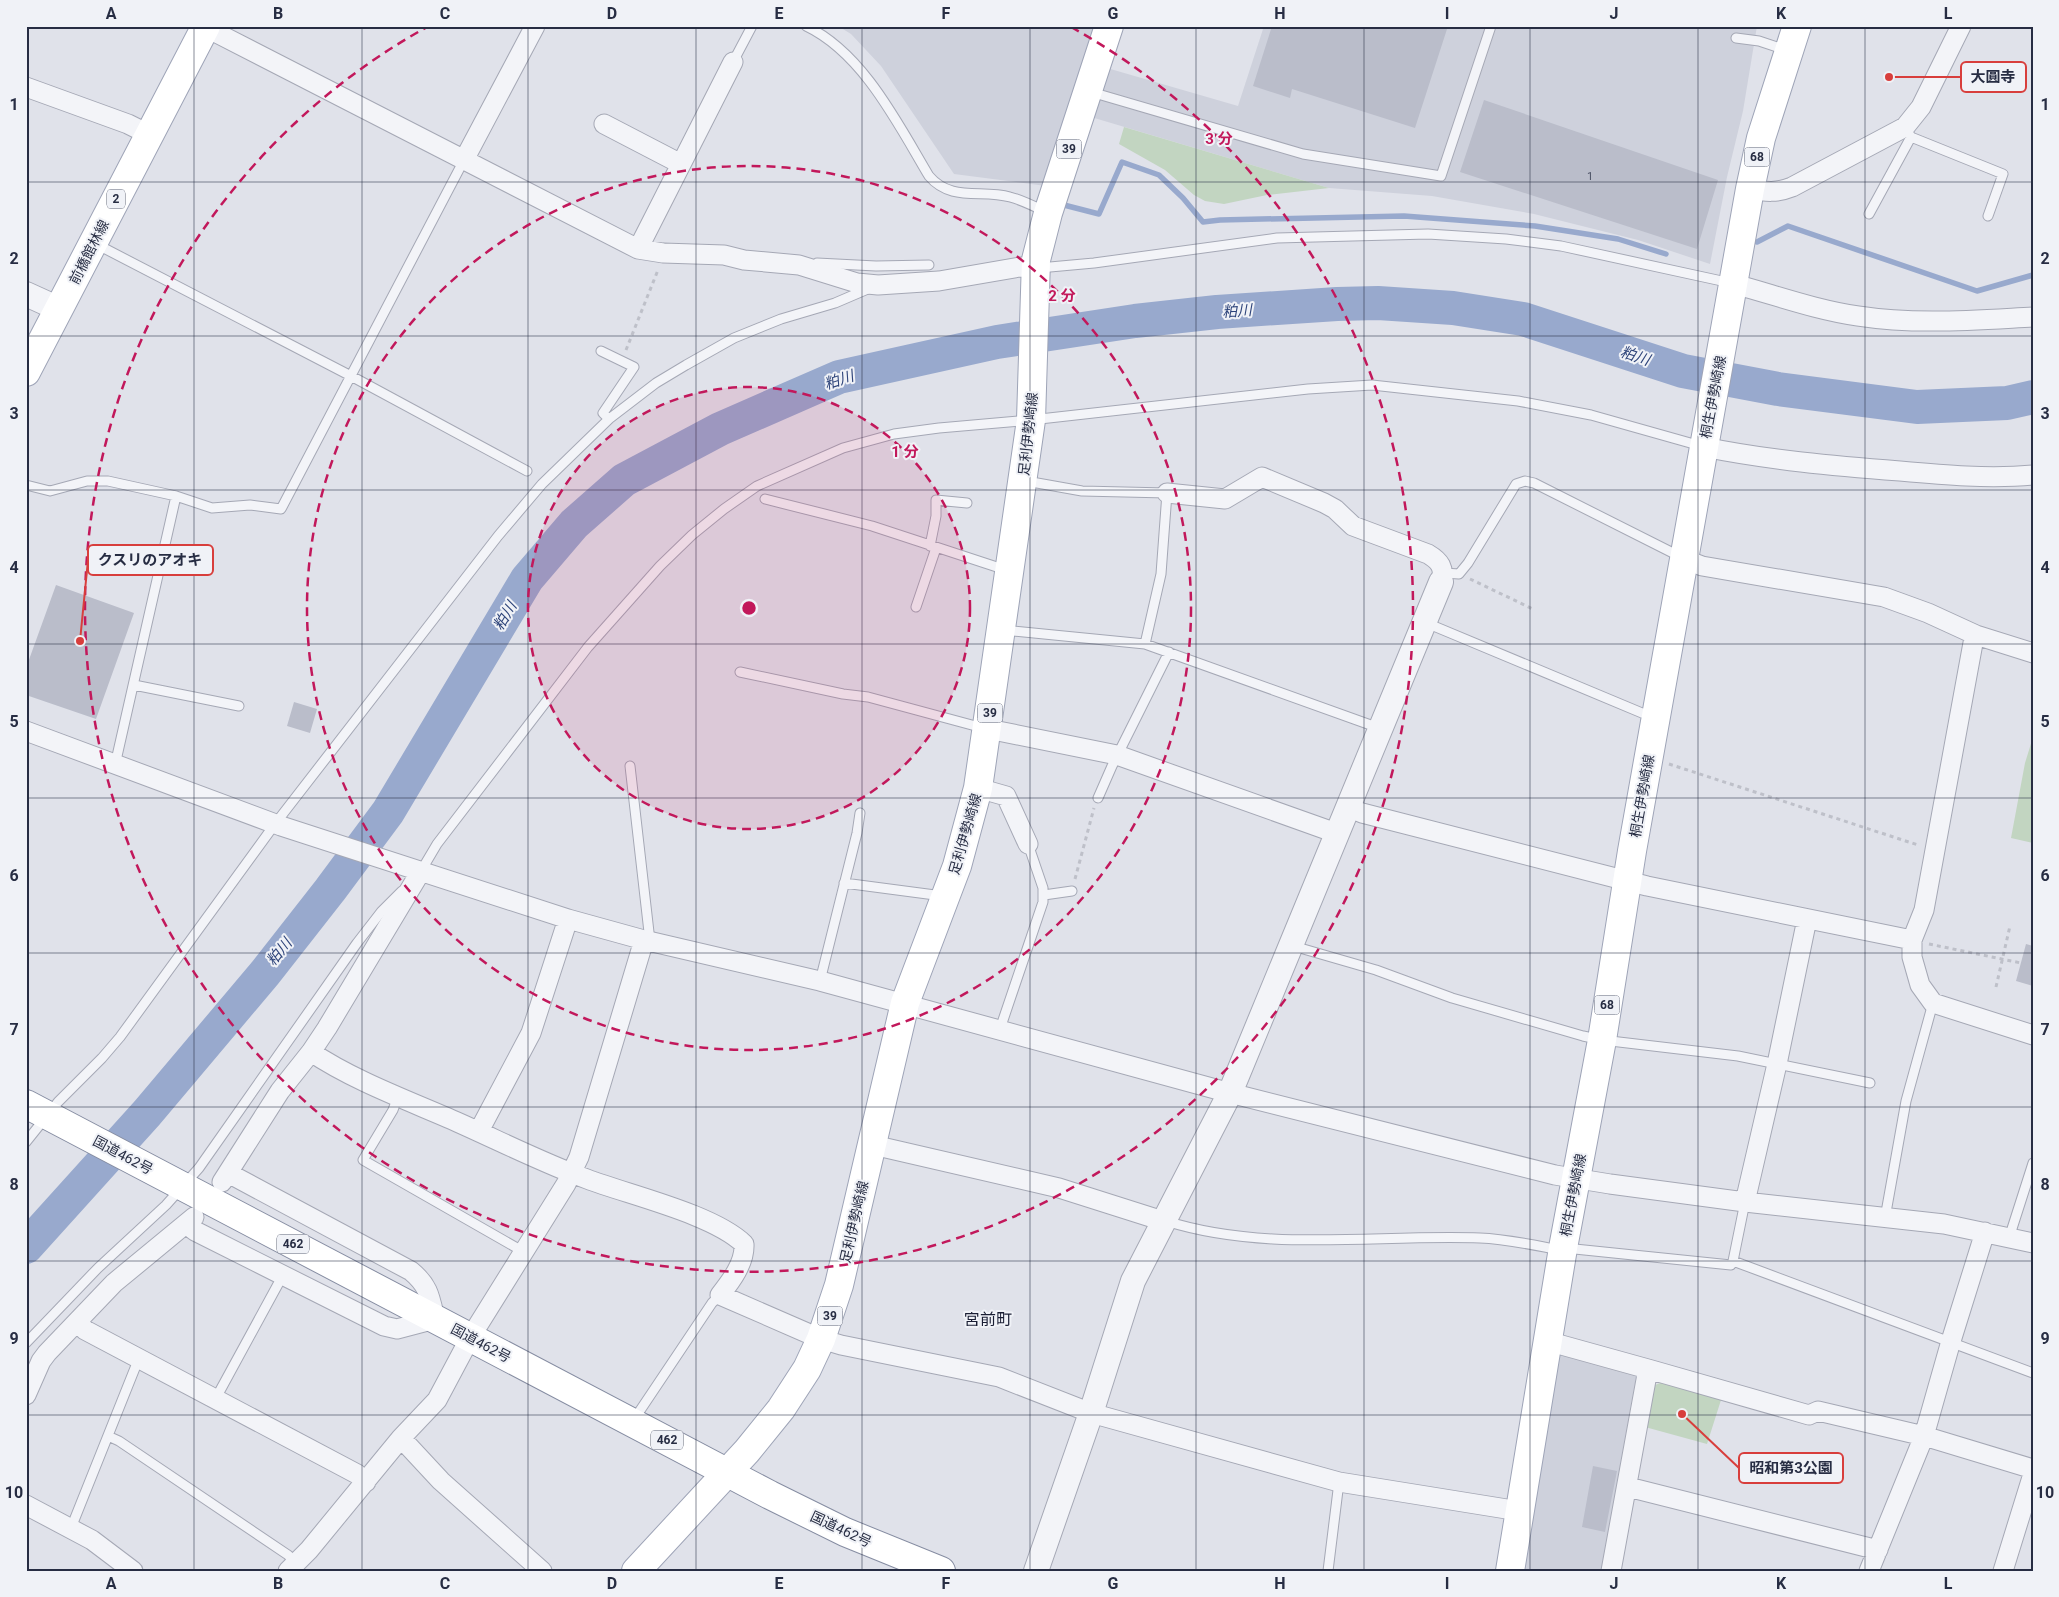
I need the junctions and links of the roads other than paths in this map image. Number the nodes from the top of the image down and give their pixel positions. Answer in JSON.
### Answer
{"nodes":[{"id":1,"x":535,"y":26,"type":"edge"},
{"id":2,"x":752,"y":26,"type":"edge"},
{"id":3,"x":806,"y":26,"type":"edge"},
{"id":4,"x":1109,"y":26,"type":"edge"},
{"id":5,"x":1490,"y":26,"type":"edge"},
{"id":6,"x":1797,"y":26,"type":"edge"},
{"id":7,"x":1961,"y":26,"type":"edge"},
{"id":8,"x":206,"y":27,"type":"edge"},
{"id":9,"x":1736,"y":38,"type":"dead end"},
{"id":10,"x":1788,"y":52,"type":"junction"},
{"id":11,"x":733,"y":62,"type":"joint"},
{"id":12,"x":26,"y":87,"type":"edge"},
{"id":13,"x":1088,"y":91,"type":"junction"},
{"id":14,"x":604,"y":124,"type":"dead end"},
{"id":15,"x":1908,"y":132,"type":"junction"},
{"id":16,"x":150,"y":135,"type":"junction"},
{"id":17,"x":464,"y":160,"type":"junction"},
{"id":18,"x":681,"y":164,"type":"junction"},
{"id":19,"x":1750,"y":189,"type":"junction"},
{"id":20,"x":1048,"y":213,"type":"junction"},
{"id":21,"x":1869,"y":214,"type":"dead end"},
{"id":22,"x":1988,"y":216,"type":"dead end"},
{"id":23,"x":94,"y":243,"type":"junction"},
{"id":24,"x":638,"y":249,"type":"junction"},
{"id":25,"x":929,"y":265,"type":"dead end"},
{"id":26,"x":799,"y":266,"type":"junction"},
{"id":27,"x":1035,"y":271,"type":"junction"},
{"id":28,"x":878,"y":284,"type":"junction"},
{"id":29,"x":1733,"y":288,"type":"junction"},
{"id":30,"x":26,"y":294,"type":"edge"},
{"id":31,"x":59,"y":309,"type":"junction"},
{"id":32,"x":2033,"y":317,"type":"edge"},
{"id":33,"x":601,"y":351,"type":"dead end"},
{"id":34,"x":26,"y":372,"type":"edge"},
{"id":35,"x":351,"y":376,"type":"junction"},
{"id":36,"x":1031,"y":417,"type":"junction"},
{"id":37,"x":609,"y":420,"type":"junction"},
{"id":38,"x":1704,"y":443,"type":"junction"},
{"id":39,"x":527,"y":471,"type":"dead end"},
{"id":40,"x":2033,"y":476,"type":"edge"},
{"id":41,"x":1023,"y":480,"type":"junction"},
{"id":42,"x":26,"y":485,"type":"edge"},
{"id":43,"x":1167,"y":493,"type":"junction"},
{"id":44,"x":176,"y":496,"type":"junction"},
{"id":45,"x":765,"y":499,"type":"dead end"},
{"id":46,"x":967,"y":503,"type":"dead end"},
{"id":47,"x":933,"y":547,"type":"junction"},
{"id":48,"x":1684,"y":558,"type":"junction"},
{"id":49,"x":1011,"y":572,"type":"junction"},
{"id":50,"x":1448,"y":576,"type":"junction"},
{"id":51,"x":916,"y":608,"type":"dead end"},
{"id":52,"x":1424,"y":622,"type":"junction"},
{"id":53,"x":1002,"y":630,"type":"junction"},
{"id":54,"x":1976,"y":635,"type":"junction"},
{"id":55,"x":1145,"y":644,"type":"junction"},
{"id":56,"x":1169,"y":652,"type":"junction"},
{"id":57,"x":2033,"y":653,"type":"edge"},
{"id":58,"x":740,"y":672,"type":"dead end"},
{"id":59,"x":134,"y":685,"type":"junction"},
{"id":60,"x":239,"y":706,"type":"dead end"},
{"id":61,"x":1656,"y":716,"type":"junction"},
{"id":62,"x":1380,"y":728,"type":"junction"},
{"id":63,"x":988,"y":729,"type":"junction"},
{"id":64,"x":26,"y":731,"type":"edge"},
{"id":65,"x":1117,"y":755,"type":"junction"},
{"id":66,"x":115,"y":765,"type":"junction"},
{"id":67,"x":630,"y":766,"type":"dead end"},
{"id":68,"x":978,"y":788,"type":"junction"},
{"id":69,"x":1098,"y":798,"type":"road end"},
{"id":70,"x":1346,"y":807,"type":"junction"},
{"id":71,"x":860,"y":813,"type":"dead end"},
{"id":72,"x":278,"y":825,"type":"junction"},
{"id":73,"x":1336,"y":833,"type":"junction"},
{"id":74,"x":1028,"y":844,"type":"joint"},
{"id":75,"x":417,"y":872,"type":"junction"},
{"id":76,"x":1628,"y":880,"type":"junction"},
{"id":77,"x":844,"y":883,"type":"junction"},
{"id":78,"x":1072,"y":891,"type":"road end"},
{"id":79,"x":1044,"y":895,"type":"junction"},
{"id":80,"x":944,"y":899,"type":"junction"},
{"id":81,"x":568,"y":919,"type":"junction"},
{"id":82,"x":1807,"y":919,"type":"junction"},
{"id":83,"x":1912,"y":940,"type":"junction"},
{"id":84,"x":647,"y":941,"type":"junction"},
{"id":85,"x":1291,"y":945,"type":"junction"},
{"id":86,"x":820,"y":981,"type":"junction"},
{"id":87,"x":905,"y":1003,"type":"junction"},
{"id":88,"x":1933,"y":1003,"type":"junction"},
{"id":89,"x":1000,"y":1029,"type":"junction"},
{"id":90,"x":2033,"y":1035,"type":"edge"},
{"id":91,"x":1602,"y":1040,"type":"junction"},
{"id":92,"x":311,"y":1052,"type":"junction"},
{"id":93,"x":1777,"y":1064,"type":"junction"},
{"id":94,"x":1870,"y":1083,"type":"dead end"},
{"id":95,"x":1230,"y":1093,"type":"junction"},
{"id":96,"x":398,"y":1096,"type":"junction"},
{"id":97,"x":41,"y":1112,"type":"edge"},
{"id":98,"x":479,"y":1132,"type":"junction"},
{"id":99,"x":26,"y":1142,"type":"edge"},
{"id":100,"x":873,"y":1145,"type":"junction"},
{"id":101,"x":2033,"y":1163,"type":"edge"},
{"id":102,"x":572,"y":1173,"type":"junction"},
{"id":103,"x":1576,"y":1178,"type":"junction"},
{"id":104,"x":179,"y":1184,"type":"junction"},
{"id":105,"x":1745,"y":1202,"type":"junction"},
{"id":106,"x":1885,"y":1218,"type":"junction"},
{"id":107,"x":1163,"y":1220,"type":"junction"},
{"id":108,"x":1985,"y":1232,"type":"junction"},
{"id":109,"x":2008,"y":1238,"type":"junction"},
{"id":110,"x":2033,"y":1243,"type":"edge"},
{"id":111,"x":1562,"y":1249,"type":"junction"},
{"id":112,"x":524,"y":1252,"type":"junction"},
{"id":113,"x":1733,"y":1262,"type":"junction"},
{"id":114,"x":283,"y":1275,"type":"junction"},
{"id":115,"x":720,"y":1295,"type":"junction"},
{"id":116,"x":435,"y":1319,"type":"junction"},
{"id":117,"x":77,"y":1322,"type":"junction"},
{"id":118,"x":470,"y":1338,"type":"junction"},
{"id":119,"x":821,"y":1339,"type":"junction"},
{"id":120,"x":1547,"y":1341,"type":"junction"},
{"id":121,"x":1951,"y":1341,"type":"junction"},
{"id":122,"x":26,"y":1343,"type":"edge"},
{"id":123,"x":139,"y":1358,"type":"junction"},
{"id":124,"x":1648,"y":1369,"type":"junction"},
{"id":125,"x":2033,"y":1373,"type":"edge"},
{"id":126,"x":26,"y":1395,"type":"edge"},
{"id":127,"x":216,"y":1398,"type":"junction"},
{"id":128,"x":1091,"y":1413,"type":"junction"},
{"id":129,"x":632,"y":1422,"type":"junction"},
{"id":130,"x":108,"y":1436,"type":"junction"},
{"id":131,"x":1924,"y":1436,"type":"junction"},
{"id":132,"x":401,"y":1438,"type":"junction"},
{"id":133,"x":2033,"y":1469,"type":"edge"},
{"id":134,"x":727,"y":1472,"type":"junction"},
{"id":135,"x":2033,"y":1474,"type":"edge"},
{"id":136,"x":366,"y":1482,"type":"junction"},
{"id":137,"x":1339,"y":1482,"type":"junction"},
{"id":138,"x":1628,"y":1488,"type":"junction"},
{"id":139,"x":26,"y":1505,"type":"edge"},
{"id":140,"x":1519,"y":1511,"type":"junction"},
{"id":141,"x":71,"y":1528,"type":"junction"},
{"id":142,"x":1878,"y":1550,"type":"junction"},
{"id":143,"x":292,"y":1567,"type":"edge"},
{"id":144,"x":133,"y":1571,"type":"edge"},
{"id":145,"x":542,"y":1571,"type":"edge"},
{"id":146,"x":636,"y":1571,"type":"edge"},
{"id":147,"x":941,"y":1571,"type":"edge"},
{"id":148,"x":1036,"y":1571,"type":"edge"},
{"id":149,"x":1328,"y":1571,"type":"edge"},
{"id":150,"x":1510,"y":1571,"type":"edge"},
{"id":151,"x":1612,"y":1571,"type":"edge"},
{"id":152,"x":1869,"y":1571,"type":"edge"},
{"id":153,"x":2003,"y":1571,"type":"edge"}],
"edges":[{"from":1,"to":17,"type":"street"},
{"from":2,"to":11,"type":"lane"},
{"from":3,"to":20,"type":"lane"},
{"from":4,"to":13,"type":"main road","name":"足利伊勢崎線","number":"39"},
{"from":5,"to":13,"type":"lane"},
{"from":6,"to":10,"type":"main road","name":"桐生伊勢崎線","number":"68"},
{"from":7,"to":15,"type":"street"},
{"from":8,"to":16,"type":"main road","name":"前橋館林線","number":"2"},
{"from":8,"to":17,"type":"street"},
{"from":9,"to":10,"type":"lane"},
{"from":10,"to":19,"type":"main road","name":"桐生伊勢崎線","number":"68"},
{"from":11,"to":18,"type":"street"},
{"from":12,"to":16,"type":"street"},
{"from":13,"to":20,"type":"main road","name":"足利伊勢崎線","number":"39"},
{"from":14,"to":18,"type":"street"},
{"from":15,"to":19,"type":"street"},
{"from":15,"to":21,"type":"lane"},
{"from":15,"to":22,"type":"lane"},
{"from":16,"to":23,"type":"main road","name":"前橋館林線","number":"2"},
{"from":17,"to":24,"type":"street"},
{"from":17,"to":35,"type":"lane"},
{"from":18,"to":24,"type":"street"},
{"from":19,"to":29,"type":"main road","name":"桐生伊勢崎線","number":"68"},
{"from":20,"to":27,"type":"main road","name":"足利伊勢崎線","number":"39"},
{"from":23,"to":31,"type":"main road","name":"前橋館林線","number":"2"},
{"from":23,"to":35,"type":"lane"},
{"from":24,"to":26,"type":"street"},
{"from":25,"to":26,"type":"lane"},
{"from":26,"to":28,"type":"street"},
{"from":27,"to":28,"type":"street"},
{"from":27,"to":29,"type":"lane"},
{"from":27,"to":36,"type":"main road","name":"足利伊勢崎線","number":"39"},
{"from":28,"to":37,"type":"lane"},
{"from":29,"to":32,"type":"street"},
{"from":29,"to":38,"type":"main road","name":"桐生伊勢崎線","number":"68"},
{"from":30,"to":31,"type":"street"},
{"from":31,"to":34,"type":"main road","name":"前橋館林線","number":"2"},
{"from":33,"to":37,"type":"lane"},
{"from":35,"to":39,"type":"lane"},
{"from":35,"to":44,"type":"lane"},
{"from":36,"to":38,"type":"lane"},
{"from":36,"to":41,"type":"main road","name":"足利伊勢崎線","number":"39"},
{"from":36,"to":75,"type":"lane"},
{"from":37,"to":72,"type":"lane"},
{"from":38,"to":40,"type":"street"},
{"from":38,"to":48,"type":"main road","name":"桐生伊勢崎線","number":"68"},
{"from":41,"to":43,"type":"lane"},
{"from":41,"to":49,"type":"main road","name":"足利伊勢崎線","number":"39"},
{"from":42,"to":44,"type":"lane"},
{"from":43,"to":50,"type":"street"},
{"from":43,"to":55,"type":"lane"},
{"from":44,"to":59,"type":"lane"},
{"from":45,"to":47,"type":"lane"},
{"from":46,"to":47,"type":"lane"},
{"from":47,"to":49,"type":"lane"},
{"from":47,"to":51,"type":"lane"},
{"from":48,"to":50,"type":"lane"},
{"from":48,"to":54,"type":"street"},
{"from":48,"to":61,"type":"main road","name":"桐生伊勢崎線","number":"68"},
{"from":49,"to":53,"type":"main road","name":"足利伊勢崎線","number":"39"},
{"from":50,"to":52,"type":"street"},
{"from":52,"to":61,"type":"lane"},
{"from":52,"to":62,"type":"street"},
{"from":53,"to":55,"type":"lane"},
{"from":53,"to":63,"type":"main road","name":"足利伊勢崎線","number":"39"},
{"from":54,"to":57,"type":"street"},
{"from":54,"to":83,"type":"street"},
{"from":55,"to":56,"type":"lane"},
{"from":56,"to":62,"type":"lane"},
{"from":56,"to":65,"type":"lane"},
{"from":58,"to":63,"type":"lane"},
{"from":59,"to":60,"type":"lane"},
{"from":59,"to":66,"type":"lane"},
{"from":61,"to":76,"type":"main road","name":"桐生伊勢崎線","number":"68"},
{"from":62,"to":70,"type":"street"},
{"from":63,"to":65,"type":"street"},
{"from":63,"to":68,"type":"main road","name":"足利伊勢崎線","number":"39"},
{"from":64,"to":66,"type":"street"},
{"from":65,"to":69,"type":"lane"},
{"from":65,"to":73,"type":"street"},
{"from":66,"to":72,"type":"street"},
{"from":67,"to":84,"type":"lane"},
{"from":68,"to":74,"type":"street"},
{"from":68,"to":80,"type":"main road","name":"足利伊勢崎線","number":"39"},
{"from":70,"to":73,"type":"street"},
{"from":70,"to":76,"type":"street"},
{"from":71,"to":77,"type":"lane"},
{"from":72,"to":75,"type":"street"},
{"from":72,"to":97,"type":"lane"},
{"from":73,"to":85,"type":"street"},
{"from":74,"to":79,"type":"lane"},
{"from":75,"to":81,"type":"street"},
{"from":75,"to":92,"type":"street"},
{"from":75,"to":104,"type":"lane"},
{"from":76,"to":82,"type":"street"},
{"from":76,"to":91,"type":"main road","name":"桐生伊勢崎線","number":"68"},
{"from":77,"to":80,"type":"lane"},
{"from":77,"to":86,"type":"lane"},
{"from":78,"to":79,"type":"lane"},
{"from":79,"to":89,"type":"lane"},
{"from":80,"to":87,"type":"main road","name":"足利伊勢崎線","number":"39"},
{"from":81,"to":84,"type":"street"},
{"from":81,"to":98,"type":"street"},
{"from":82,"to":83,"type":"street"},
{"from":82,"to":93,"type":"street"},
{"from":83,"to":88,"type":"street"},
{"from":84,"to":86,"type":"street"},
{"from":84,"to":102,"type":"street"},
{"from":85,"to":91,"type":"lane"},
{"from":85,"to":95,"type":"street"},
{"from":86,"to":87,"type":"street"},
{"from":87,"to":89,"type":"street"},
{"from":87,"to":100,"type":"main road","name":"足利伊勢崎線","number":"39"},
{"from":88,"to":90,"type":"street"},
{"from":88,"to":106,"type":"lane"},
{"from":89,"to":95,"type":"street"},
{"from":91,"to":93,"type":"lane"},
{"from":91,"to":103,"type":"main road","name":"桐生伊勢崎線","number":"68"},
{"from":92,"to":96,"type":"street"},
{"from":92,"to":116,"type":"street"},
{"from":93,"to":94,"type":"lane"},
{"from":93,"to":105,"type":"street"},
{"from":95,"to":103,"type":"street"},
{"from":95,"to":107,"type":"street"},
{"from":96,"to":98,"type":"street"},
{"from":96,"to":112,"type":"lane"},
{"from":97,"to":99,"type":"lane"},
{"from":97,"to":104,"type":"main road","name":"国道462号","number":"462"},
{"from":98,"to":102,"type":"street"},
{"from":100,"to":107,"type":"street"},
{"from":100,"to":119,"type":"main road","name":"足利伊勢崎線","number":"39"},
{"from":101,"to":109,"type":"lane"},
{"from":102,"to":112,"type":"street"},
{"from":102,"to":115,"type":"street"},
{"from":103,"to":105,"type":"street"},
{"from":103,"to":111,"type":"main road","name":"桐生伊勢崎線","number":"68"},
{"from":104,"to":116,"type":"main road","name":"国道462号","number":"462"},
{"from":104,"to":122,"type":"lane"},
{"from":105,"to":106,"type":"street"},
{"from":105,"to":113,"type":"lane"},
{"from":106,"to":108,"type":"street"},
{"from":107,"to":111,"type":"lane"},
{"from":107,"to":128,"type":"street"},
{"from":108,"to":109,"type":"street"},
{"from":108,"to":121,"type":"street"},
{"from":109,"to":110,"type":"street"},
{"from":111,"to":113,"type":"lane"},
{"from":111,"to":120,"type":"main road","name":"桐生伊勢崎線","number":"68"},
{"from":112,"to":118,"type":"street"},
{"from":113,"to":121,"type":"lane"},
{"from":114,"to":116,"type":"street"},
{"from":114,"to":117,"type":"street"},
{"from":114,"to":127,"type":"lane"},
{"from":115,"to":119,"type":"street"},
{"from":115,"to":129,"type":"lane"},
{"from":116,"to":118,"type":"main road","name":"国道462号","number":"462"},
{"from":117,"to":123,"type":"street"},
{"from":117,"to":126,"type":"street"},
{"from":118,"to":129,"type":"main road","name":"国道462号","number":"462"},
{"from":118,"to":132,"type":"street"},
{"from":119,"to":128,"type":"street"},
{"from":119,"to":134,"type":"main road","name":"足利伊勢崎線","number":"39"},
{"from":120,"to":124,"type":"street"},
{"from":120,"to":140,"type":"main road","name":"桐生伊勢崎線","number":"68"},
{"from":121,"to":125,"type":"lane"},
{"from":121,"to":131,"type":"street"},
{"from":123,"to":127,"type":"street"},
{"from":123,"to":130,"type":"lane"},
{"from":124,"to":131,"type":"street"},
{"from":124,"to":138,"type":"street"},
{"from":127,"to":136,"type":"street"},
{"from":128,"to":137,"type":"street"},
{"from":128,"to":148,"type":"street"},
{"from":129,"to":134,"type":"main road","name":"国道462号","number":"462"},
{"from":130,"to":141,"type":"lane"},
{"from":130,"to":143,"type":"lane"},
{"from":131,"to":133,"type":"street"},
{"from":131,"to":142,"type":"street"},
{"from":132,"to":136,"type":"street"},
{"from":132,"to":145,"type":"street"},
{"from":134,"to":146,"type":"main road","name":"足利伊勢崎線","number":"39"},
{"from":134,"to":147,"type":"main road","name":"国道462号","number":"462"},
{"from":135,"to":153,"type":"street"},
{"from":136,"to":143,"type":"street"},
{"from":137,"to":140,"type":"street"},
{"from":137,"to":149,"type":"lane"},
{"from":138,"to":142,"type":"street"},
{"from":138,"to":151,"type":"street"},
{"from":139,"to":141,"type":"street"},
{"from":140,"to":150,"type":"main road","name":"桐生伊勢崎線","number":"68"},
{"from":141,"to":144,"type":"street"},
{"from":142,"to":152,"type":"street"}]}
